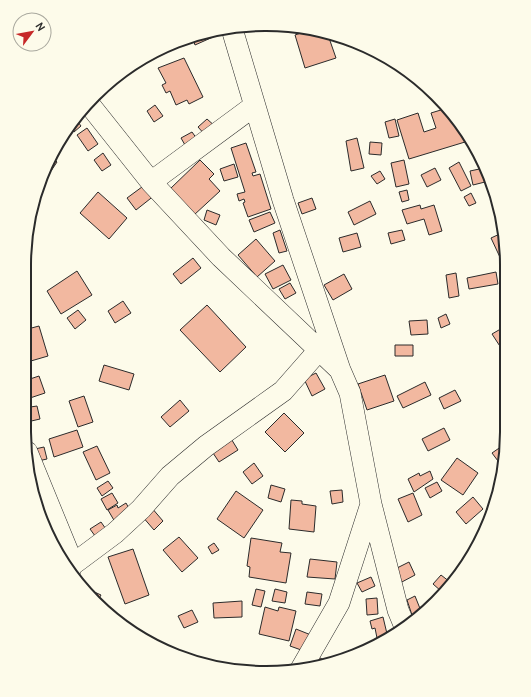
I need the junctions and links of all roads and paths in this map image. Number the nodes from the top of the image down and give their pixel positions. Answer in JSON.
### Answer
{"nodes":[{"id":1,"x":233,"y":33,"type":"edge"},
{"id":2,"x":254,"y":106,"type":"junction"},
{"id":3,"x":92,"y":108,"type":"edge"},
{"id":4,"x":151,"y":182,"type":"junction"},
{"id":5,"x":318,"y":350,"type":"junction"},
{"id":6,"x":340,"y":370,"type":"junction"},
{"id":7,"x":35,"y":471,"type":"edge"},
{"id":8,"x":371,"y":504,"type":"junction"},
{"id":9,"x":68,"y":558,"type":"edge"},
{"id":10,"x":73,"y":565,"type":"edge"},
{"id":11,"x":403,"y":622,"type":"edge"},
{"id":12,"x":305,"y":662,"type":"edge"}],
"edges":[{"from":1,"to":2,"type":"street"},
{"from":2,"to":4,"type":"street"},
{"from":2,"to":6,"type":"street"},
{"from":3,"to":4,"type":"street"},
{"from":4,"to":5,"type":"street"},
{"from":5,"to":6,"type":"street"},
{"from":5,"to":10,"type":"street"},
{"from":6,"to":8,"type":"street"},
{"from":7,"to":9,"type":"street"},
{"from":8,"to":11,"type":"street"},
{"from":8,"to":12,"type":"street"}]}
